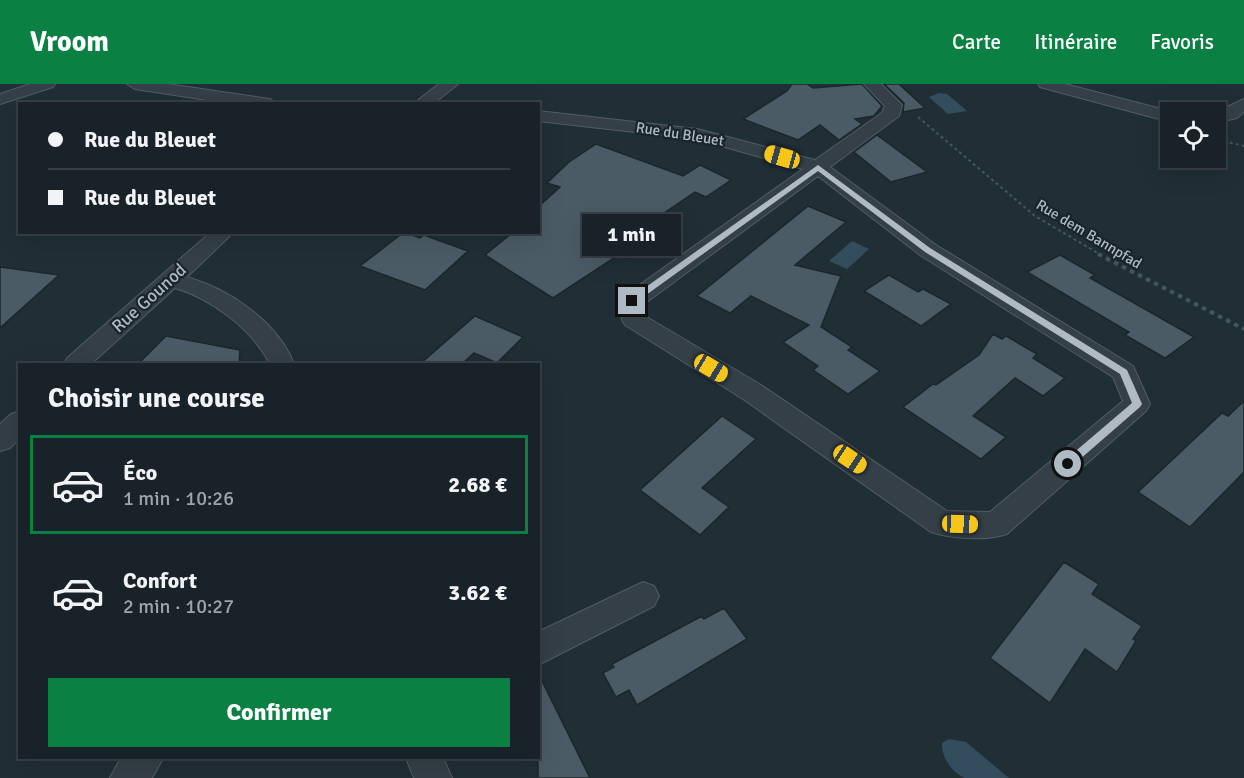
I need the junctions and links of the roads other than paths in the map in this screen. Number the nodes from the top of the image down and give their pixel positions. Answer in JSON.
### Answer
{"nodes":[{"id":1,"x":46,"y":84,"type":"edge"},
{"id":2,"x":135,"y":84,"type":"edge"},
{"id":3,"x":450,"y":84,"type":"edge"},
{"id":4,"x":872,"y":84,"type":"edge"},
{"id":5,"x":1056,"y":85,"type":"edge"},
{"id":6,"x":0,"y":99,"type":"edge"},
{"id":7,"x":424,"y":101,"type":"edge"},
{"id":8,"x":256,"y":102,"type":"edge"},
{"id":9,"x":1244,"y":104,"type":"edge"},
{"id":10,"x":1160,"y":114,"type":"edge"},
{"id":11,"x":1226,"y":115,"type":"edge"},
{"id":12,"x":540,"y":116,"type":"edge"},
{"id":13,"x":818,"y":167,"type":"junction"},
{"id":14,"x":222,"y":234,"type":"edge"},
{"id":15,"x":169,"y":279,"type":"junction"},
{"id":16,"x":77,"y":363,"type":"edge"},
{"id":17,"x":282,"y":363,"type":"edge"},
{"id":18,"x":18,"y":423,"type":"edge"},
{"id":19,"x":0,"y":441,"type":"edge"},
{"id":20,"x":643,"y":596,"type":"dead end"},
{"id":21,"x":540,"y":648,"type":"edge"},
{"id":22,"x":143,"y":759,"type":"edge"},
{"id":23,"x":425,"y":759,"type":"edge"},
{"id":24,"x":129,"y":778,"type":"edge"},
{"id":25,"x":433,"y":778,"type":"edge"}],
"edges":[{"from":1,"to":6,"type":"street"},
{"from":2,"to":8,"type":"street"},
{"from":3,"to":7,"type":"street"},
{"from":4,"to":13,"type":"street","name":"Rue du Bleuet"},
{"from":5,"to":10,"type":"street"},
{"from":9,"to":11,"type":"street"},
{"from":12,"to":13,"type":"street","name":"Rue du Bleuet"},
{"from":13,"to":13,"type":"street","name":"Rue du Bleuet"},
{"from":14,"to":15,"type":"street","name":"Rue Gounod"},
{"from":15,"to":16,"type":"street","name":"Rue Gounod"},
{"from":15,"to":17,"type":"street"},
{"from":18,"to":19,"type":"street"},
{"from":20,"to":21,"type":"street"},
{"from":22,"to":24,"type":"street"},
{"from":23,"to":25,"type":"street"}]}
